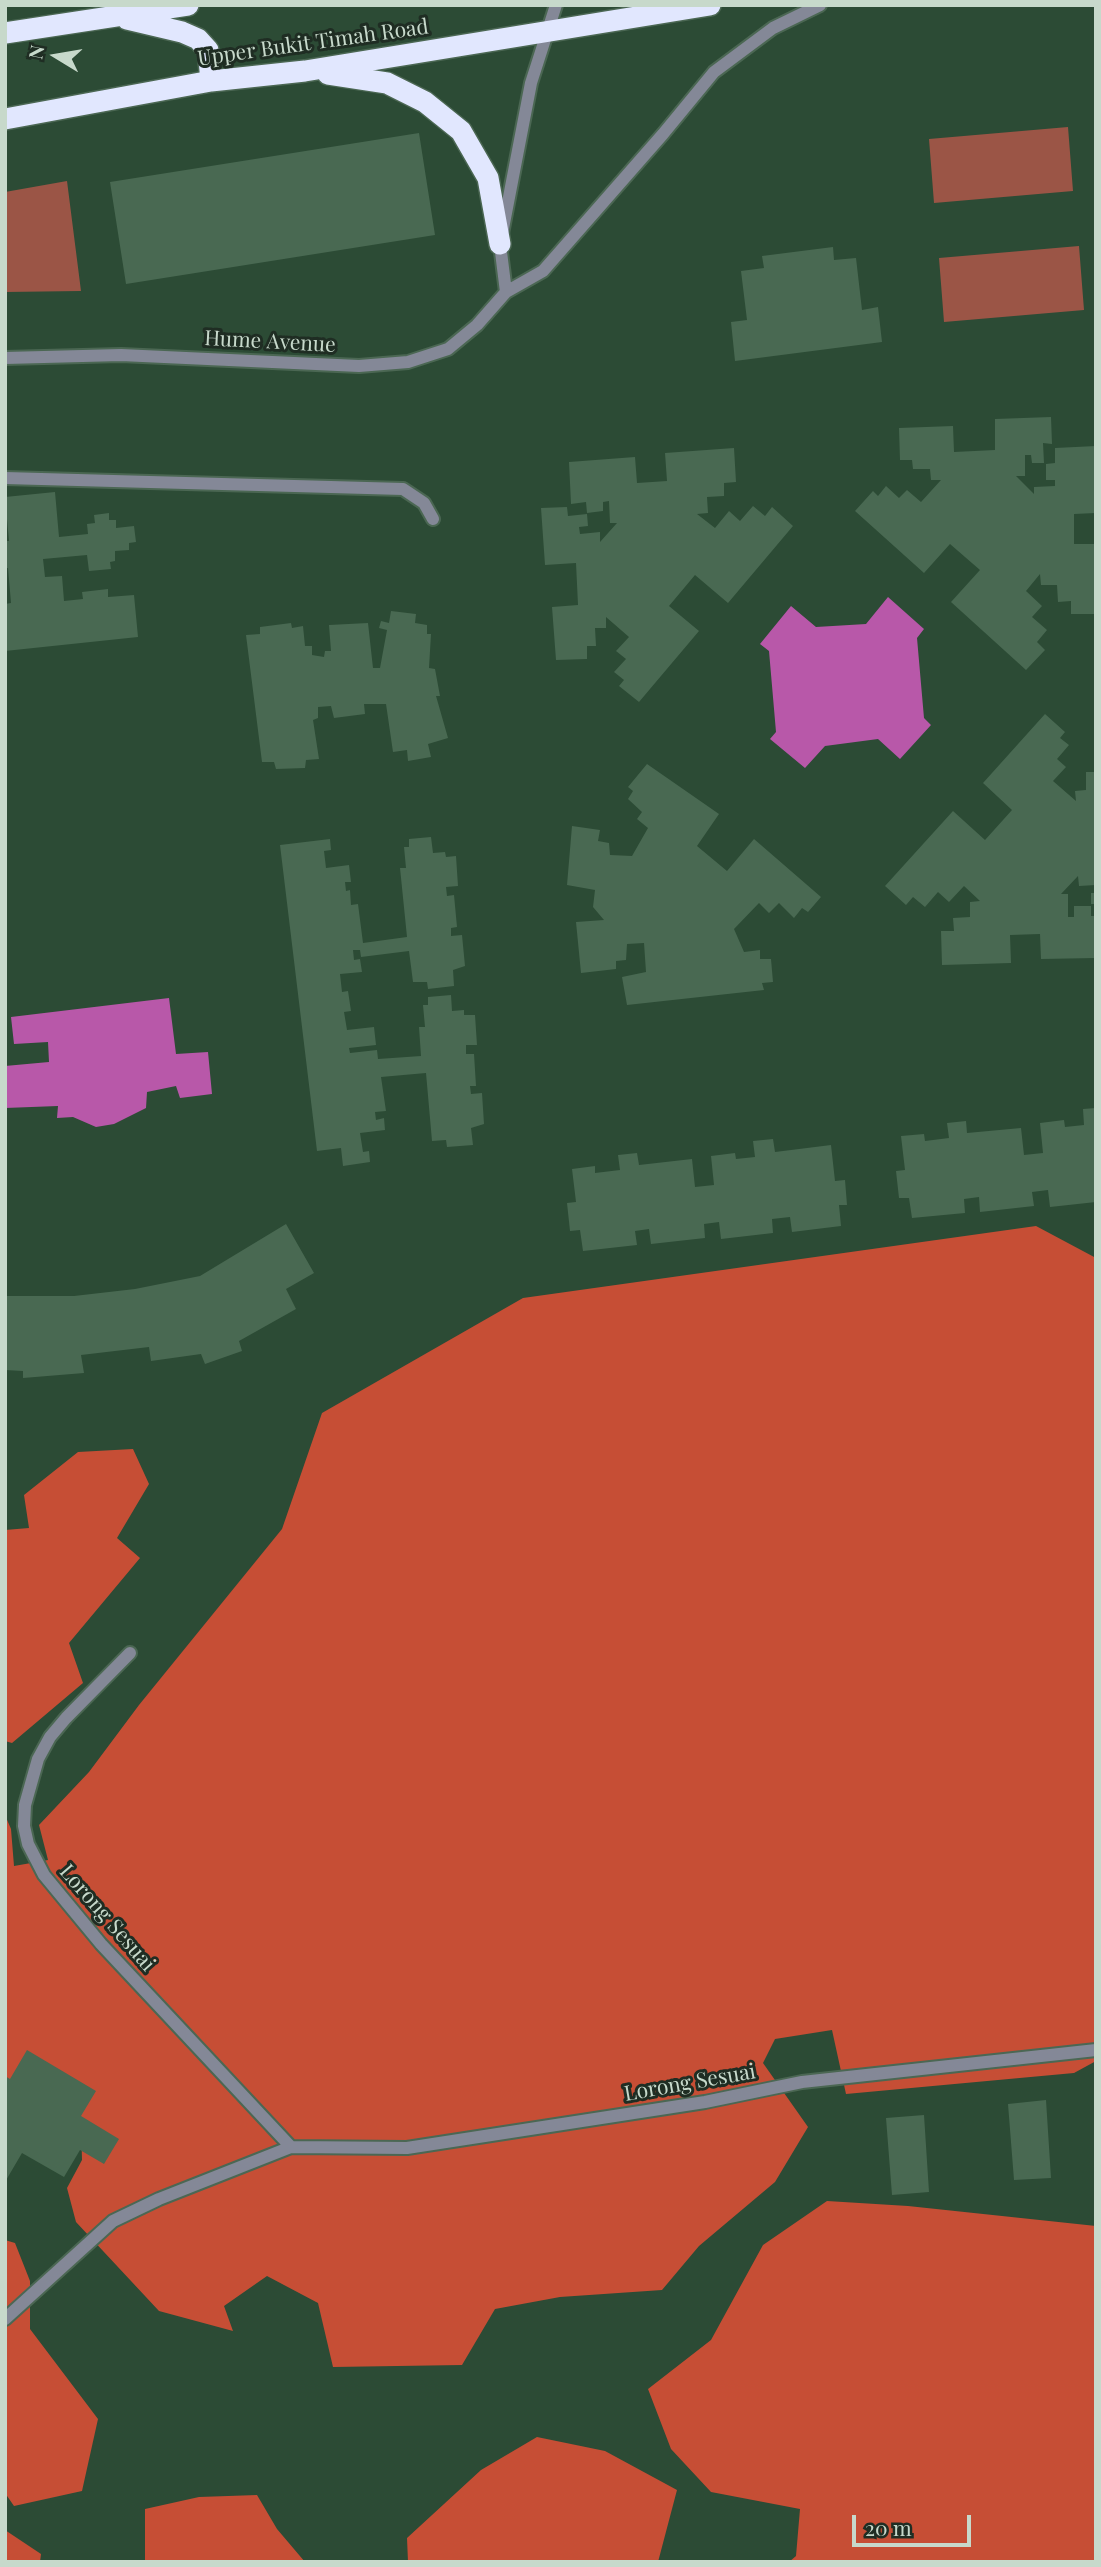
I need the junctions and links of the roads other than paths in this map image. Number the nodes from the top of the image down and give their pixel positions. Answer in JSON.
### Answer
{"nodes":[{"id":1,"x":188,"y":5,"type":"edge"},
{"id":2,"x":556,"y":5,"type":"edge"},
{"id":3,"x":710,"y":5,"type":"edge"},
{"id":4,"x":820,"y":5,"type":"edge"},
{"id":5,"x":116,"y":16,"type":"junction"},
{"id":6,"x":5,"y":33,"type":"edge"},
{"id":7,"x":545,"y":33,"type":"junction"},
{"id":8,"x":305,"y":71,"type":"junction"},
{"id":9,"x":211,"y":81,"type":"junction"},
{"id":10,"x":5,"y":119,"type":"edge"},
{"id":11,"x":500,"y":244,"type":"junction"},
{"id":12,"x":506,"y":292,"type":"junction"},
{"id":13,"x":5,"y":358,"type":"edge"},
{"id":14,"x":5,"y":478,"type":"edge"},
{"id":15,"x":433,"y":519,"type":"dead end"},
{"id":16,"x":130,"y":1653,"type":"dead end"},
{"id":17,"x":1096,"y":2050,"type":"edge"},
{"id":18,"x":291,"y":2147,"type":"junction"},
{"id":19,"x":5,"y":2319,"type":"edge"}],
"edges":[{"from":1,"to":5,"type":"highway"},
{"from":2,"to":7,"type":"street"},
{"from":3,"to":7,"type":"highway","name":"Upper Bukit Timah Road"},
{"from":4,"to":12,"type":"street","name":"Hume Avenue"},
{"from":5,"to":6,"type":"highway"},
{"from":5,"to":9,"type":"highway"},
{"from":7,"to":8,"type":"highway","name":"Upper Bukit Timah Road"},
{"from":7,"to":11,"type":"street"},
{"from":8,"to":9,"type":"highway","name":"Upper Bukit Timah Road"},
{"from":8,"to":11,"type":"highway"},
{"from":9,"to":10,"type":"highway","name":"Upper Bukit Timah Road"},
{"from":11,"to":12,"type":"street"},
{"from":12,"to":13,"type":"street","name":"Hume Avenue"},
{"from":14,"to":15,"type":"street"},
{"from":16,"to":18,"type":"street","name":"Lorong Sesuai"},
{"from":17,"to":18,"type":"street","name":"Lorong Sesuai"},
{"from":18,"to":19,"type":"street","name":"Lorong Sesuai"}]}
